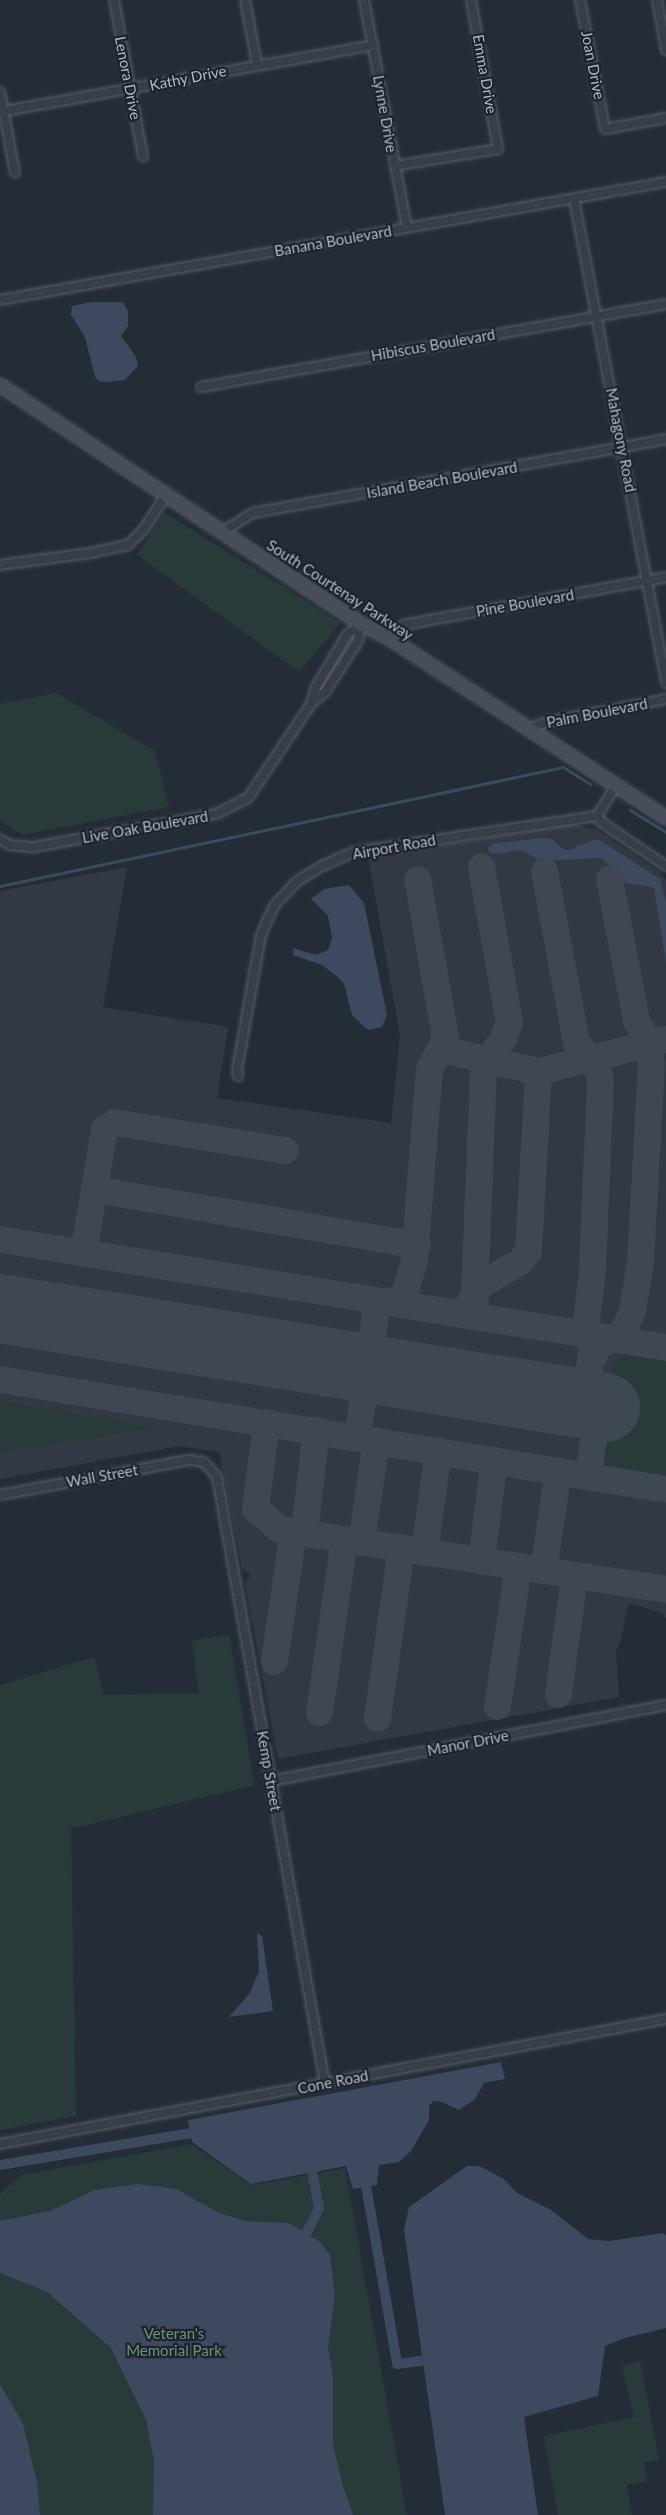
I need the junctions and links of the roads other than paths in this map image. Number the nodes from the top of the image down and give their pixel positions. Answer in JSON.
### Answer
{"nodes":[{"id":1,"x":114,"y":0,"type":"edge"},
{"id":2,"x":245,"y":0,"type":"edge"},
{"id":3,"x":364,"y":0,"type":"edge"},
{"id":4,"x":471,"y":0,"type":"edge"},
{"id":5,"x":580,"y":0,"type":"edge"},
{"id":6,"x":657,"y":0,"type":"edge"},
{"id":7,"x":373,"y":45,"type":"junction"},
{"id":8,"x":666,"y":50,"type":"edge"},
{"id":9,"x":257,"y":64,"type":"junction"},
{"id":10,"x":130,"y":89,"type":"junction"},
{"id":11,"x":0,"y":92,"type":"edge"},
{"id":12,"x":4,"y":111,"type":"junction"},
{"id":13,"x":666,"y":118,"type":"edge"},
{"id":14,"x":143,"y":156,"type":"dead end"},
{"id":15,"x":395,"y":166,"type":"junction"},
{"id":16,"x":15,"y":172,"type":"dead end"},
{"id":17,"x":666,"y":182,"type":"edge"},
{"id":18,"x":573,"y":199,"type":"junction"},
{"id":19,"x":406,"y":228,"type":"junction"},
{"id":20,"x":0,"y":300,"type":"edge"},
{"id":21,"x":666,"y":304,"type":"edge"},
{"id":22,"x":597,"y":316,"type":"junction"},
{"id":23,"x":0,"y":385,"type":"edge"},
{"id":24,"x":201,"y":387,"type":"dead end"},
{"id":25,"x":666,"y":440,"type":"edge"},
{"id":26,"x":623,"y":447,"type":"junction"},
{"id":27,"x":166,"y":495,"type":"junction"},
{"id":28,"x":223,"y":532,"type":"junction"},
{"id":29,"x":0,"y":565,"type":"edge"},
{"id":30,"x":666,"y":577,"type":"edge"},
{"id":31,"x":647,"y":580,"type":"junction"},
{"id":32,"x":361,"y":624,"type":"junction"},
{"id":33,"x":392,"y":640,"type":"junction"},
{"id":34,"x":666,"y":683,"type":"edge"},
{"id":35,"x":666,"y":699,"type":"edge"},
{"id":36,"x":528,"y":729,"type":"junction"},
{"id":37,"x":616,"y":786,"type":"junction"},
{"id":38,"x":597,"y":816,"type":"junction"},
{"id":39,"x":666,"y":818,"type":"edge"},
{"id":40,"x":0,"y":839,"type":"edge"},
{"id":41,"x":666,"y":866,"type":"edge"},
{"id":42,"x":238,"y":1076,"type":"dead end"},
{"id":43,"x":204,"y":1462,"type":"joint"},
{"id":44,"x":0,"y":1495,"type":"edge"},
{"id":45,"x":666,"y":1705,"type":"edge"},
{"id":46,"x":271,"y":1781,"type":"junction"},
{"id":47,"x":666,"y":2019,"type":"edge"},
{"id":48,"x":325,"y":2084,"type":"junction"},
{"id":49,"x":0,"y":2144,"type":"edge"}],
"edges":[{"from":1,"to":10,"type":"street","name":"Lenora Drive"},
{"from":2,"to":9,"type":"street"},
{"from":3,"to":7,"type":"street","name":"Lynne Drive"},
{"from":4,"to":15,"type":"street","name":"Emma Drive"},
{"from":5,"to":13,"type":"street","name":"Joan Drive"},
{"from":6,"to":8,"type":"street"},
{"from":7,"to":9,"type":"street","name":"Kathy Drive"},
{"from":7,"to":15,"type":"street","name":"Lynne Drive"},
{"from":9,"to":10,"type":"street","name":"Kathy Drive"},
{"from":10,"to":12,"type":"street","name":"Kathy Drive"},
{"from":10,"to":14,"type":"street","name":"Lenora Drive"},
{"from":11,"to":12,"type":"street"},
{"from":12,"to":16,"type":"street"},
{"from":15,"to":19,"type":"street","name":"Lynne Drive"},
{"from":17,"to":18,"type":"street","name":"Banana Boulevard"},
{"from":18,"to":19,"type":"street","name":"Banana Boulevard"},
{"from":18,"to":22,"type":"street","name":"Mahagony Road"},
{"from":19,"to":20,"type":"street","name":"Banana Boulevard"},
{"from":21,"to":22,"type":"street","name":"Hibiscus Boulevard"},
{"from":22,"to":24,"type":"street","name":"Hibiscus Boulevard"},
{"from":22,"to":26,"type":"street","name":"Mahagony Road"},
{"from":23,"to":27,"type":"main road","name":"South Courtenay Parkway"},
{"from":25,"to":26,"type":"street","name":"Island Beach Boulevard"},
{"from":26,"to":28,"type":"street","name":"Island Beach Boulevard"},
{"from":26,"to":31,"type":"street","name":"Mahagony Road"},
{"from":27,"to":28,"type":"main road","name":"South Courtenay Parkway"},
{"from":27,"to":29,"type":"street"},
{"from":28,"to":32,"type":"main road","name":"South Courtenay Parkway"},
{"from":30,"to":31,"type":"street","name":"Pine Boulevard"},
{"from":31,"to":33,"type":"street","name":"Pine Boulevard"},
{"from":31,"to":34,"type":"street","name":"Mahagony Road"},
{"from":32,"to":33,"type":"main road","name":"South Courtenay Parkway"},
{"from":32,"to":40,"type":"street","name":"Live Oak Boulevard"},
{"from":33,"to":36,"type":"main road","name":"South Courtenay Parkway"},
{"from":35,"to":36,"type":"street","name":"Palm Boulevard"},
{"from":36,"to":37,"type":"main road","name":"South Courtenay Parkway"},
{"from":37,"to":38,"type":"street"},
{"from":37,"to":39,"type":"main road","name":"South Courtenay Parkway"},
{"from":38,"to":41,"type":"street"},
{"from":38,"to":42,"type":"street","name":"Airport Road"},
{"from":43,"to":44,"type":"street","name":"Wall Street"},
{"from":43,"to":46,"type":"street","name":"Kemp Street"},
{"from":45,"to":46,"type":"street","name":"Manor Drive"},
{"from":46,"to":48,"type":"street","name":"Kemp Street"},
{"from":47,"to":48,"type":"street","name":"Cone Road"},
{"from":48,"to":49,"type":"street","name":"Cone Road"}]}
